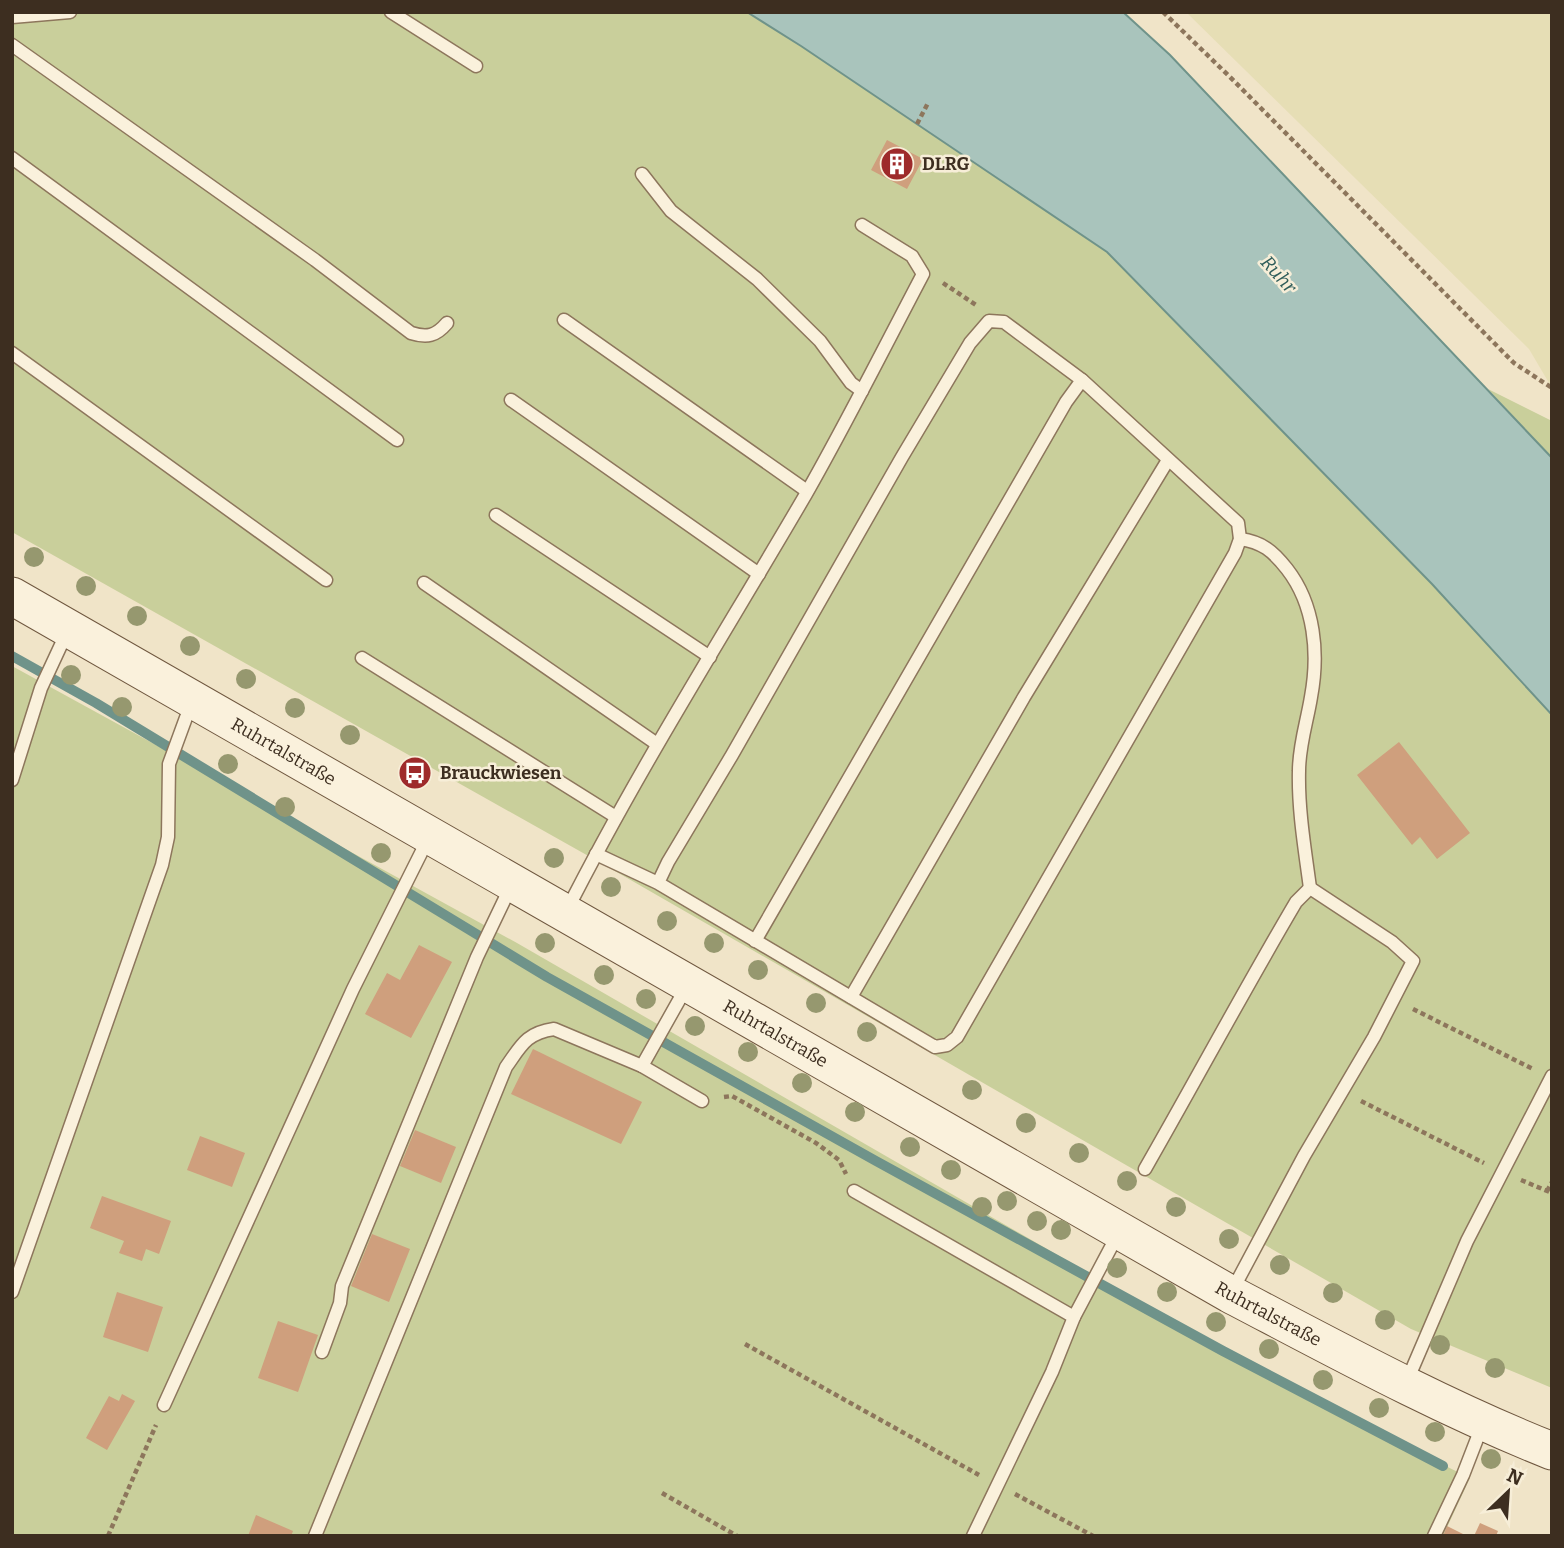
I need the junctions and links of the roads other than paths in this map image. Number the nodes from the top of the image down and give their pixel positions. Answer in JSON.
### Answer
{"nodes":[{"id":1,"x":70,"y":12,"type":"edge"},
{"id":2,"x":391,"y":12,"type":"edge"},
{"id":3,"x":12,"y":17,"type":"edge"},
{"id":4,"x":12,"y":45,"type":"edge"},
{"id":5,"x":476,"y":66,"type":"dead end"},
{"id":6,"x":12,"y":158,"type":"edge"},
{"id":7,"x":642,"y":174,"type":"dead end"},
{"id":8,"x":862,"y":225,"type":"dead end"},
{"id":9,"x":564,"y":320,"type":"dead end"},
{"id":10,"x":447,"y":323,"type":"dead end"},
{"id":11,"x":12,"y":353,"type":"edge"},
{"id":12,"x":1082,"y":380,"type":"junction"},
{"id":13,"x":862,"y":391,"type":"junction"},
{"id":14,"x":511,"y":400,"type":"dead end"},
{"id":15,"x":397,"y":440,"type":"dead end"},
{"id":16,"x":1168,"y":460,"type":"junction"},
{"id":17,"x":807,"y":491,"type":"junction"},
{"id":18,"x":496,"y":515,"type":"dead end"},
{"id":19,"x":1240,"y":539,"type":"junction"},
{"id":20,"x":759,"y":574,"type":"junction"},
{"id":21,"x":326,"y":580,"type":"dead end"},
{"id":22,"x":424,"y":583,"type":"dead end"},
{"id":23,"x":12,"y":596,"type":"edge"},
{"id":24,"x":69,"y":629,"type":"junction"},
{"id":25,"x":362,"y":657,"type":"dead end"},
{"id":26,"x":710,"y":657,"type":"junction"},
{"id":27,"x":192,"y":700,"type":"junction"},
{"id":28,"x":657,"y":744,"type":"junction"},
{"id":29,"x":12,"y":780,"type":"edge"},
{"id":30,"x":616,"y":817,"type":"junction"},
{"id":31,"x":429,"y":836,"type":"junction"},
{"id":32,"x":596,"y":854,"type":"junction"},
{"id":33,"x":512,"y":882,"type":"junction"},
{"id":34,"x":658,"y":883,"type":"junction"},
{"id":35,"x":1310,"y":888,"type":"junction"},
{"id":36,"x":566,"y":912,"type":"junction"},
{"id":37,"x":755,"y":940,"type":"junction"},
{"id":38,"x":689,"y":982,"type":"junction"},
{"id":39,"x":851,"y":997,"type":"junction"},
{"id":40,"x":642,"y":1066,"type":"junction"},
{"id":41,"x":1551,"y":1077,"type":"edge"},
{"id":42,"x":702,"y":1101,"type":"road end"},
{"id":43,"x":1145,"y":1169,"type":"dead end"},
{"id":44,"x":854,"y":1191,"type":"road end"},
{"id":45,"x":1120,"y":1230,"type":"junction"},
{"id":46,"x":12,"y":1292,"type":"edge"},
{"id":47,"x":1230,"y":1294,"type":"junction"},
{"id":48,"x":1074,"y":1317,"type":"junction"},
{"id":49,"x":322,"y":1352,"type":"dead end"},
{"id":50,"x":1405,"y":1384,"type":"junction"},
{"id":51,"x":164,"y":1405,"type":"road end"},
{"id":52,"x":1484,"y":1422,"type":"junction"},
{"id":53,"x":1552,"y":1451,"type":"edge"},
{"id":54,"x":315,"y":1536,"type":"edge"},
{"id":55,"x":973,"y":1536,"type":"edge"},
{"id":56,"x":1434,"y":1536,"type":"edge"}],
"edges":[{"from":1,"to":3,"type":"lane"},
{"from":2,"to":5,"type":"lane"},
{"from":4,"to":10,"type":"lane"},
{"from":6,"to":15,"type":"lane"},
{"from":7,"to":13,"type":"lane"},
{"from":8,"to":13,"type":"lane"},
{"from":9,"to":17,"type":"lane"},
{"from":11,"to":21,"type":"lane"},
{"from":12,"to":16,"type":"lane"},
{"from":12,"to":34,"type":"lane"},
{"from":12,"to":37,"type":"lane"},
{"from":13,"to":17,"type":"lane"},
{"from":14,"to":20,"type":"lane"},
{"from":16,"to":19,"type":"lane"},
{"from":16,"to":39,"type":"lane"},
{"from":17,"to":20,"type":"lane"},
{"from":18,"to":26,"type":"lane"},
{"from":19,"to":35,"type":"lane"},
{"from":19,"to":39,"type":"lane"},
{"from":20,"to":26,"type":"lane"},
{"from":22,"to":28,"type":"lane"},
{"from":23,"to":24,"type":"main road","name":"Ruhrtalstraße"},
{"from":24,"to":27,"type":"main road","name":"Ruhrtalstraße"},
{"from":24,"to":29,"type":"lane"},
{"from":25,"to":30,"type":"lane"},
{"from":26,"to":28,"type":"lane"},
{"from":27,"to":31,"type":"main road","name":"Ruhrtalstraße"},
{"from":27,"to":46,"type":"lane"},
{"from":28,"to":30,"type":"lane"},
{"from":30,"to":32,"type":"lane"},
{"from":31,"to":33,"type":"main road","name":"Ruhrtalstraße"},
{"from":31,"to":51,"type":"lane"},
{"from":32,"to":34,"type":"lane"},
{"from":32,"to":36,"type":"lane"},
{"from":33,"to":36,"type":"main road","name":"Ruhrtalstraße"},
{"from":33,"to":49,"type":"lane"},
{"from":34,"to":37,"type":"lane"},
{"from":35,"to":43,"type":"lane"},
{"from":35,"to":47,"type":"lane"},
{"from":36,"to":38,"type":"main road","name":"Ruhrtalstraße"},
{"from":37,"to":39,"type":"lane"},
{"from":38,"to":40,"type":"lane"},
{"from":38,"to":45,"type":"main road","name":"Ruhrtalstraße"},
{"from":40,"to":42,"type":"lane"},
{"from":40,"to":54,"type":"lane"},
{"from":41,"to":50,"type":"lane"},
{"from":44,"to":48,"type":"lane"},
{"from":45,"to":47,"type":"main road","name":"Ruhrtalstraße"},
{"from":45,"to":48,"type":"lane"},
{"from":47,"to":50,"type":"main road","name":"Ruhrtalstraße"},
{"from":48,"to":55,"type":"lane"},
{"from":50,"to":52,"type":"main road","name":"Ruhrtalstraße"},
{"from":52,"to":53,"type":"main road","name":"Ruhrtalstraße"},
{"from":52,"to":56,"type":"lane"}]}
